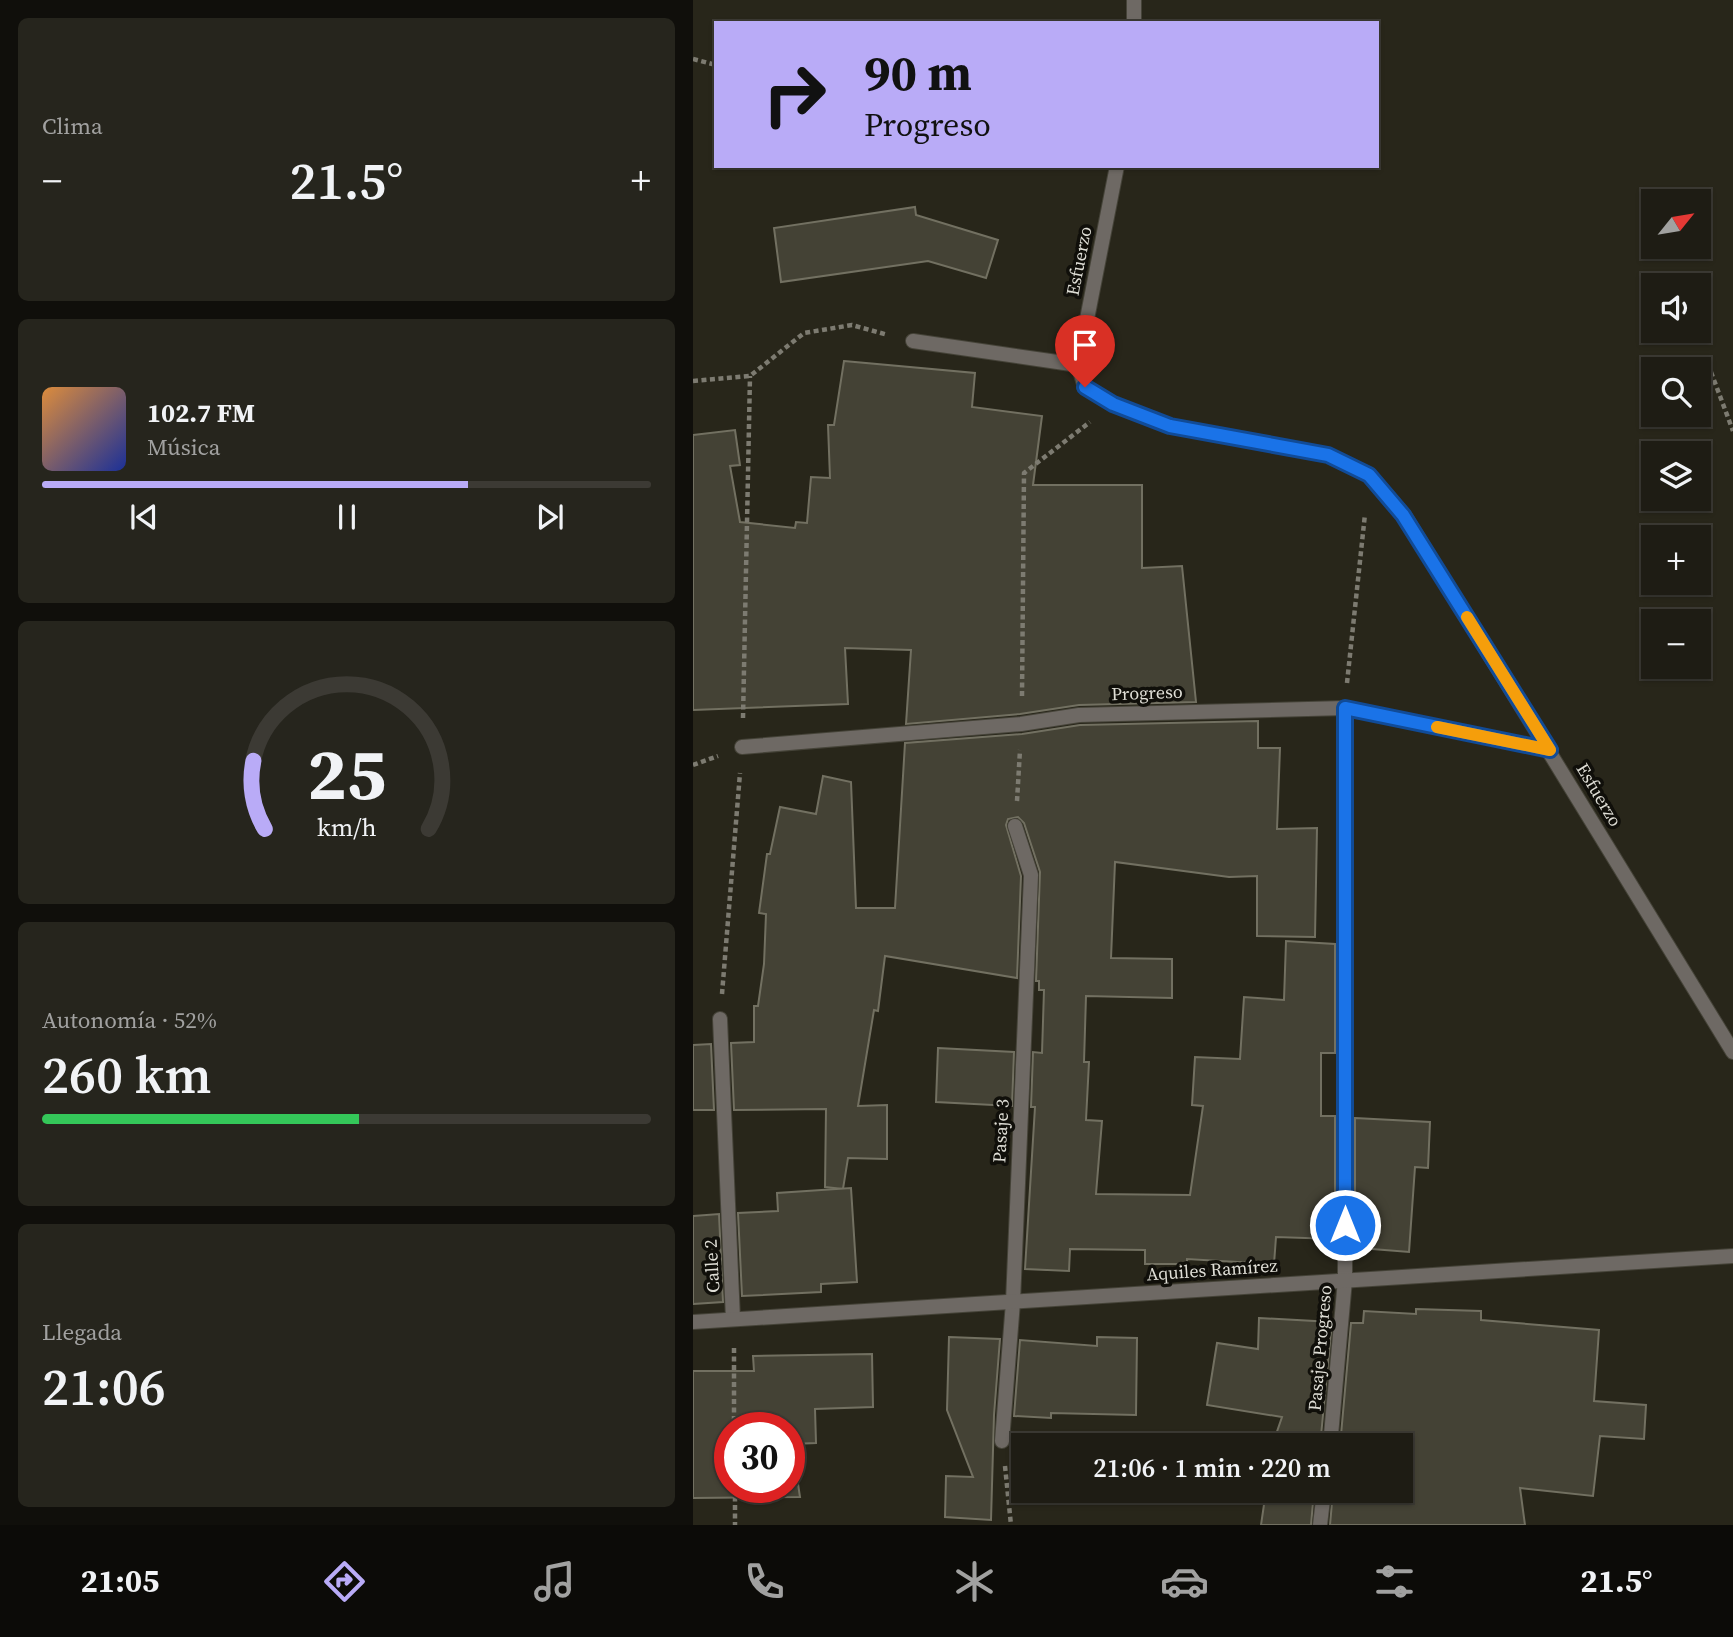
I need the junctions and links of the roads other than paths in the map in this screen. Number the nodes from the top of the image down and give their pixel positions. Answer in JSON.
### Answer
{"nodes":[{"id":1,"x":1133,"y":0,"type":"edge"},
{"id":2,"x":1134,"y":21,"type":"edge"},
{"id":3,"x":1117,"y":168,"type":"edge"},
{"id":4,"x":913,"y":341,"type":"road end"},
{"id":5,"x":1078,"y":365,"type":"junction"},
{"id":6,"x":1345,"y":708,"type":"junction"},
{"id":7,"x":742,"y":747,"type":"road end"},
{"id":8,"x":1550,"y":750,"type":"junction"},
{"id":9,"x":1015,"y":826,"type":"road end"},
{"id":10,"x":720,"y":1019,"type":"road end"},
{"id":11,"x":1733,"y":1052,"type":"edge"},
{"id":12,"x":1733,"y":1256,"type":"edge"},
{"id":13,"x":1345,"y":1280,"type":"junction"},
{"id":14,"x":1013,"y":1301,"type":"junction"},
{"id":15,"x":733,"y":1319,"type":"junction"},
{"id":16,"x":693,"y":1322,"type":"edge"},
{"id":17,"x":1331,"y":1433,"type":"edge"},
{"id":18,"x":1002,"y":1441,"type":"road end"},
{"id":19,"x":1323,"y":1503,"type":"edge"},
{"id":20,"x":1320,"y":1525,"type":"edge"}],
"edges":[{"from":1,"to":2,"type":"street"},
{"from":3,"to":5,"type":"street","name":"Esfuerzo"},
{"from":4,"to":5,"type":"street"},
{"from":5,"to":8,"type":"street","name":"Esfuerzo"},
{"from":6,"to":7,"type":"street","name":"Progreso"},
{"from":6,"to":8,"type":"street","name":"Progreso"},
{"from":6,"to":13,"type":"street","name":"Pasaje Progreso"},
{"from":8,"to":11,"type":"street","name":"Esfuerzo"},
{"from":9,"to":14,"type":"street","name":"Pasaje 3"},
{"from":10,"to":15,"type":"street","name":"Calle 2"},
{"from":12,"to":13,"type":"street","name":"Aquiles Ramírez"},
{"from":13,"to":14,"type":"street","name":"Aquiles Ramírez"},
{"from":13,"to":17,"type":"street","name":"Pasaje Progreso"},
{"from":14,"to":15,"type":"street","name":"Aquiles Ramírez"},
{"from":14,"to":18,"type":"street","name":"Pasaje 3"},
{"from":15,"to":16,"type":"street","name":"Aquiles Ramírez"},
{"from":19,"to":20,"type":"street"}]}
